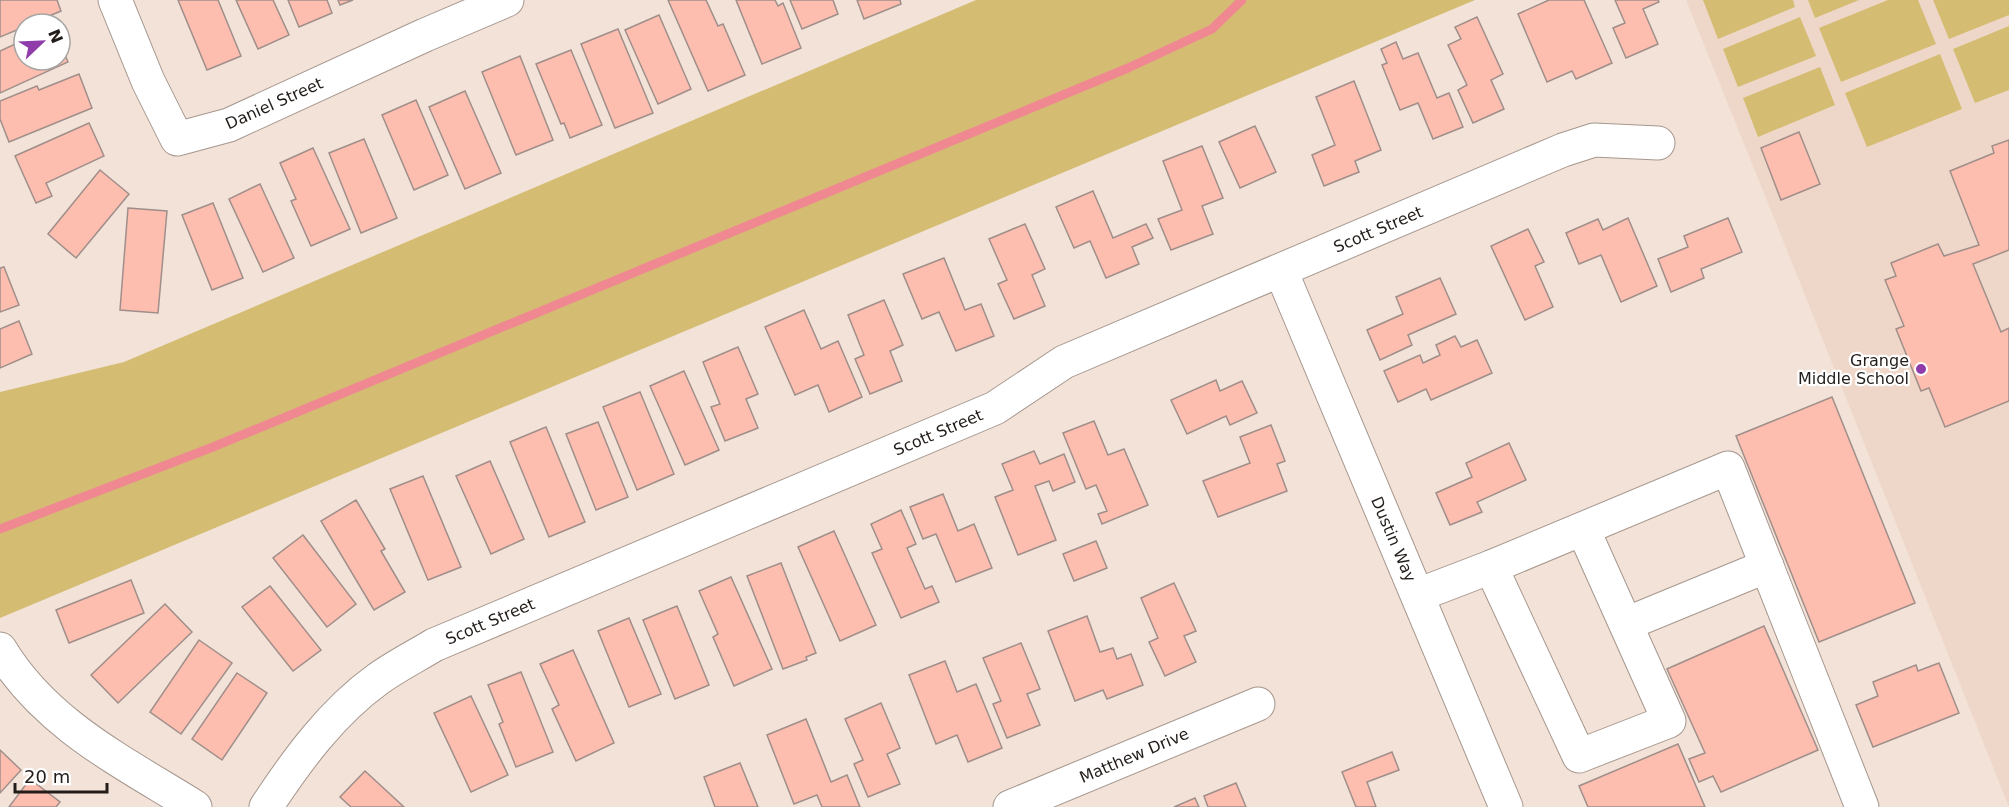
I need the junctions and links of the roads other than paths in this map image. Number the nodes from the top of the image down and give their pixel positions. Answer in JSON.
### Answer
{"nodes":[{"id":1,"x":115,"y":0,"type":"edge"},
{"id":2,"x":507,"y":0,"type":"edge"},
{"id":3,"x":1658,"y":143,"type":"dead end"},
{"id":4,"x":1281,"y":271,"type":"junction"},
{"id":5,"x":1583,"y":529,"type":"junction"},
{"id":6,"x":1767,"y":566,"type":"junction"},
{"id":7,"x":1491,"y":567,"type":"junction"},
{"id":8,"x":1418,"y":595,"type":"junction"},
{"id":9,"x":1626,"y":624,"type":"junction"},
{"id":10,"x":0,"y":649,"type":"edge"},
{"id":11,"x":1258,"y":704,"type":"dead end"},
{"id":12,"x":1859,"y":806,"type":"edge"},
{"id":13,"x":195,"y":807,"type":"edge"},
{"id":14,"x":266,"y":807,"type":"edge"},
{"id":15,"x":1010,"y":807,"type":"edge"},
{"id":16,"x":1506,"y":807,"type":"edge"}],
"edges":[{"from":1,"to":2,"type":"street","name":"Daniel Street"},
{"from":3,"to":4,"type":"street","name":"Scott Street"},
{"from":4,"to":8,"type":"street","name":"Dustin Way"},
{"from":4,"to":14,"type":"street","name":"Scott Street"},
{"from":5,"to":6,"type":"street"},
{"from":5,"to":7,"type":"street"},
{"from":5,"to":9,"type":"street"},
{"from":6,"to":9,"type":"street"},
{"from":6,"to":12,"type":"street"},
{"from":7,"to":8,"type":"street"},
{"from":7,"to":9,"type":"street"},
{"from":8,"to":16,"type":"street","name":"Dustin Way"},
{"from":10,"to":13,"type":"street"},
{"from":11,"to":15,"type":"street","name":"Matthew Drive"}]}
